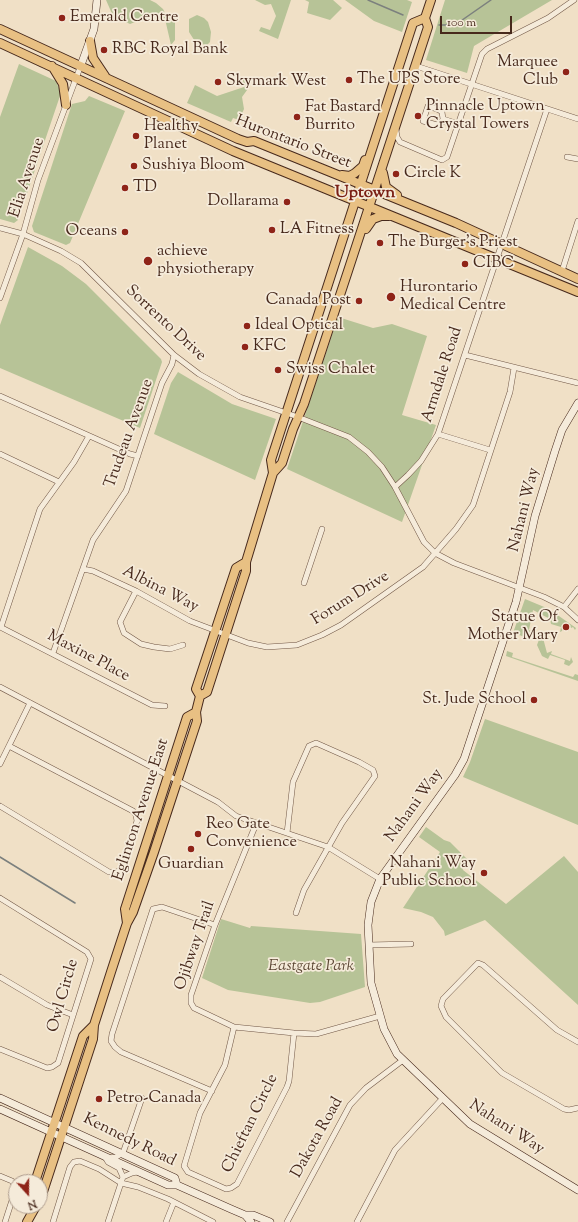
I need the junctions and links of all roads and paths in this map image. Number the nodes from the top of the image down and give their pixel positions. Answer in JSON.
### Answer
{"nodes":[{"id":1,"x":98,"y":0,"type":"edge"},
{"id":2,"x":430,"y":0,"type":"edge"},
{"id":3,"x":574,"y":0,"type":"edge"},
{"id":4,"x":425,"y":18,"type":"junction"},
{"id":5,"x":0,"y":30,"type":"edge"},
{"id":6,"x":90,"y":41,"type":"junction"},
{"id":7,"x":0,"y":43,"type":"edge"},
{"id":8,"x":81,"y":65,"type":"junction"},
{"id":9,"x":52,"y":66,"type":"junction"},
{"id":10,"x":416,"y":66,"type":"junction"},
{"id":11,"x":106,"y":77,"type":"junction"},
{"id":12,"x":76,"y":78,"type":"junction"},
{"id":13,"x":471,"y":85,"type":"junction"},
{"id":14,"x":66,"y":105,"type":"junction"},
{"id":15,"x":547,"y":110,"type":"junction"},
{"id":16,"x":578,"y":119,"type":"edge"},
{"id":17,"x":458,"y":125,"type":"junction"},
{"id":18,"x":396,"y":127,"type":"junction"},
{"id":19,"x":375,"y":141,"type":"junction"},
{"id":20,"x":567,"y":157,"type":"dead end"},
{"id":21,"x":578,"y":159,"type":"edge"},
{"id":22,"x":383,"y":164,"type":"junction"},
{"id":23,"x":330,"y":172,"type":"junction"},
{"id":24,"x":360,"y":184,"type":"junction"},
{"id":25,"x":375,"y":190,"type":"junction"},
{"id":26,"x":355,"y":200,"type":"junction"},
{"id":27,"x":405,"y":202,"type":"junction"},
{"id":28,"x":370,"y":206,"type":"junction"},
{"id":29,"x":404,"y":220,"type":"junction"},
{"id":30,"x":578,"y":221,"type":"edge"},
{"id":31,"x":0,"y":228,"type":"edge"},
{"id":32,"x":23,"y":234,"type":"junction"},
{"id":33,"x":502,"y":244,"type":"junction"},
{"id":34,"x":356,"y":249,"type":"junction"},
{"id":35,"x":497,"y":259,"type":"junction"},
{"id":36,"x":562,"y":271,"type":"junction"},
{"id":37,"x":578,"y":279,"type":"edge"},
{"id":38,"x":578,"y":292,"type":"edge"},
{"id":39,"x":0,"y":298,"type":"edge"},
{"id":40,"x":174,"y":355,"type":"junction"},
{"id":41,"x":465,"y":355,"type":"junction"},
{"id":42,"x":514,"y":368,"type":"junction"},
{"id":43,"x":578,"y":383,"type":"edge"},
{"id":44,"x":0,"y":396,"type":"edge"},
{"id":45,"x":578,"y":403,"type":"edge"},
{"id":46,"x":286,"y":413,"type":"junction"},
{"id":47,"x":301,"y":418,"type":"junction"},
{"id":48,"x":438,"y":434,"type":"junction"},
{"id":49,"x":89,"y":436,"type":"junction"},
{"id":50,"x":490,"y":450,"type":"junction"},
{"id":51,"x":0,"y":454,"type":"edge"},
{"id":52,"x":138,"y":456,"type":"junction"},
{"id":53,"x":273,"y":473,"type":"junction"},
{"id":54,"x":59,"y":482,"type":"junction"},
{"id":55,"x":394,"y":487,"type":"junction"},
{"id":56,"x":322,"y":529,"type":"dead end"},
{"id":57,"x":435,"y":553,"type":"junction"},
{"id":58,"x":246,"y":562,"type":"junction"},
{"id":59,"x":83,"y":569,"type":"junction"},
{"id":60,"x":304,"y":583,"type":"dead end"},
{"id":61,"x":520,"y":588,"type":"junction"},
{"id":62,"x":578,"y":589,"type":"edge"},
{"id":63,"x":136,"y":591,"type":"junction"},
{"id":64,"x":564,"y":607,"type":"junction"},
{"id":65,"x":578,"y":620,"type":"edge"},
{"id":66,"x":1,"y":627,"type":"edge"},
{"id":67,"x":215,"y":631,"type":"junction"},
{"id":68,"x":225,"y":635,"type":"junction"},
{"id":69,"x":183,"y":645,"type":"dead end"},
{"id":70,"x":54,"y":653,"type":"junction"},
{"id":71,"x":0,"y":687,"type":"edge"},
{"id":72,"x":200,"y":696,"type":"junction"},
{"id":73,"x":30,"y":703,"type":"junction"},
{"id":74,"x":165,"y":706,"type":"dead end"},
{"id":75,"x":196,"y":712,"type":"junction"},
{"id":76,"x":9,"y":746,"type":"junction"},
{"id":77,"x":0,"y":764,"type":"edge"},
{"id":78,"x":168,"y":776,"type":"junction"},
{"id":79,"x":178,"y":781,"type":"junction"},
{"id":80,"x":0,"y":806,"type":"edge"},
{"id":81,"x":256,"y":824,"type":"junction"},
{"id":82,"x":287,"y":833,"type":"junction"},
{"id":83,"x":328,"y":847,"type":"junction"},
{"id":84,"x":380,"y":878,"type":"junction"},
{"id":85,"x":0,"y":898,"type":"edge"},
{"id":86,"x":296,"y":913,"type":"dead end"},
{"id":87,"x":127,"y":923,"type":"junction"},
{"id":88,"x":215,"y":925,"type":"junction"},
{"id":89,"x":411,"y":944,"type":"dead end"},
{"id":90,"x":369,"y":946,"type":"junction"},
{"id":91,"x":0,"y":977,"type":"edge"},
{"id":92,"x":73,"y":1015,"type":"junction"},
{"id":93,"x":380,"y":1016,"type":"junction"},
{"id":94,"x":94,"y":1025,"type":"junction"},
{"id":95,"x":234,"y":1027,"type":"junction"},
{"id":96,"x":294,"y":1033,"type":"junction"},
{"id":97,"x":578,"y":1042,"type":"edge"},
{"id":98,"x":0,"y":1049,"type":"edge"},
{"id":99,"x":403,"y":1060,"type":"junction"},
{"id":100,"x":212,"y":1091,"type":"junction"},
{"id":101,"x":0,"y":1098,"type":"edge"},
{"id":102,"x":142,"y":1098,"type":"dead end"},
{"id":103,"x":442,"y":1099,"type":"junction"},
{"id":104,"x":578,"y":1108,"type":"edge"},
{"id":105,"x":0,"y":1109,"type":"edge"},
{"id":106,"x":54,"y":1121,"type":"junction"},
{"id":107,"x":65,"y":1126,"type":"junction"},
{"id":108,"x":51,"y":1132,"type":"junction"},
{"id":109,"x":61,"y":1137,"type":"junction"},
{"id":110,"x":123,"y":1153,"type":"junction"},
{"id":111,"x":105,"y":1156,"type":"junction"},
{"id":112,"x":141,"y":1173,"type":"junction"},
{"id":113,"x":38,"y":1174,"type":"edge"},
{"id":114,"x":0,"y":1176,"type":"edge"},
{"id":115,"x":48,"y":1177,"type":"edge"},
{"id":116,"x":123,"y":1177,"type":"junction"},
{"id":117,"x":121,"y":1183,"type":"junction"},
{"id":118,"x":177,"y":1185,"type":"junction"},
{"id":119,"x":578,"y":1190,"type":"edge"},
{"id":120,"x":174,"y":1202,"type":"junction"},
{"id":121,"x":245,"y":1216,"type":"junction"},
{"id":122,"x":5,"y":1222,"type":"edge"},
{"id":123,"x":52,"y":1222,"type":"edge"},
{"id":124,"x":108,"y":1222,"type":"edge"},
{"id":125,"x":166,"y":1222,"type":"edge"},
{"id":126,"x":213,"y":1222,"type":"edge"},
{"id":127,"x":251,"y":1222,"type":"edge"},
{"id":128,"x":270,"y":1222,"type":"edge"},
{"id":129,"x":287,"y":1222,"type":"edge"},
{"id":130,"x":357,"y":1222,"type":"edge"}],
"edges":[{"from":1,"to":6,"type":"street"},
{"from":2,"to":4,"type":"main road","name":"Eglinton Avenue East"},
{"from":3,"to":13,"type":"street"},
{"from":4,"to":10,"type":"main road","name":"Eglinton Avenue East"},
{"from":4,"to":19,"type":"main road"},
{"from":5,"to":8,"type":"main road","name":"Hurontario Street"},
{"from":6,"to":8,"type":"street"},
{"from":6,"to":11,"type":"main road"},
{"from":7,"to":9,"type":"main road","name":"Hurontario Street"},
{"from":8,"to":11,"type":"main road","name":"Hurontario Street"},
{"from":8,"to":12,"type":"street","name":"Elia Avenue"},
{"from":9,"to":12,"type":"main road","name":"Hurontario Street"},
{"from":9,"to":14,"type":"main road"},
{"from":10,"to":13,"type":"street"},
{"from":10,"to":18,"type":"main road","name":"Eglinton Avenue East"},
{"from":11,"to":23,"type":"main road","name":"Hurontario Street"},
{"from":12,"to":14,"type":"street","name":"Elia Avenue"},
{"from":12,"to":26,"type":"main road","name":"Hurontario Street"},
{"from":13,"to":15,"type":"street"},
{"from":13,"to":17,"type":"street"},
{"from":14,"to":32,"type":"street","name":"Elia Avenue"},
{"from":15,"to":16,"type":"street"},
{"from":15,"to":33,"type":"street","name":"Armdale Road"},
{"from":17,"to":17,"type":"street"},
{"from":17,"to":18,"type":"street"},
{"from":18,"to":22,"type":"main road","name":"Eglinton Avenue East"},
{"from":19,"to":23,"type":"main road"},
{"from":19,"to":24,"type":"main road","name":"Eglinton Avenue East"},
{"from":20,"to":21,"type":"street"},
{"from":22,"to":25,"type":"main road","name":"Eglinton Avenue East"},
{"from":22,"to":27,"type":"main road"},
{"from":23,"to":24,"type":"main road","name":"Hurontario Street"},
{"from":24,"to":25,"type":"main road","name":"Hurontario Street"},
{"from":24,"to":26,"type":"main road","name":"Eglinton Avenue East"},
{"from":25,"to":27,"type":"main road","name":"Hurontario Street"},
{"from":25,"to":28,"type":"main road","name":"Eglinton Avenue East"},
{"from":26,"to":28,"type":"main road","name":"Hurontario Street"},
{"from":26,"to":46,"type":"main road","name":"Eglinton Avenue East"},
{"from":27,"to":33,"type":"main road","name":"Hurontario Street"},
{"from":28,"to":29,"type":"main road","name":"Hurontario Street"},
{"from":28,"to":34,"type":"main road","name":"Eglinton Avenue East"},
{"from":29,"to":34,"type":"main road"},
{"from":29,"to":35,"type":"main road","name":"Hurontario Street"},
{"from":30,"to":36,"type":"street"},
{"from":31,"to":32,"type":"street","name":"Sorrento Drive"},
{"from":32,"to":39,"type":"street","name":"Elia Avenue"},
{"from":32,"to":40,"type":"street","name":"Sorrento Drive"},
{"from":33,"to":35,"type":"street","name":"Armdale Road"},
{"from":33,"to":36,"type":"main road","name":"Hurontario Street"},
{"from":34,"to":47,"type":"main road","name":"Eglinton Avenue East"},
{"from":35,"to":38,"type":"main road","name":"Hurontario Street"},
{"from":35,"to":41,"type":"street","name":"Armdale Road"},
{"from":36,"to":37,"type":"main road","name":"Hurontario Street"},
{"from":40,"to":46,"type":"street","name":"Sorrento Drive"},
{"from":40,"to":52,"type":"street","name":"Trudeau Avenue"},
{"from":41,"to":42,"type":"street"},
{"from":41,"to":48,"type":"street","name":"Armdale Road"},
{"from":42,"to":43,"type":"street"},
{"from":42,"to":50,"type":"street","name":"Forum Drive"},
{"from":44,"to":49,"type":"street"},
{"from":45,"to":61,"type":"street","name":"Nahani Way"},
{"from":46,"to":47,"type":"street","name":"Sorrento Drive"},
{"from":46,"to":53,"type":"main road","name":"Eglinton Avenue East"},
{"from":47,"to":53,"type":"main road","name":"Eglinton Avenue East"},
{"from":47,"to":55,"type":"street","name":"Sorrento Drive"},
{"from":48,"to":50,"type":"street"},
{"from":48,"to":55,"type":"street","name":"Armdale Road"},
{"from":49,"to":52,"type":"street"},
{"from":49,"to":54,"type":"street"},
{"from":50,"to":57,"type":"street","name":"Forum Drive"},
{"from":51,"to":54,"type":"street"},
{"from":52,"to":59,"type":"street","name":"Trudeau Avenue"},
{"from":53,"to":58,"type":"main road","name":"Eglinton Avenue East"},
{"from":54,"to":66,"type":"street"},
{"from":55,"to":57,"type":"street","name":"Sorrento Drive"},
{"from":56,"to":60,"type":"street"},
{"from":57,"to":61,"type":"street"},
{"from":57,"to":68,"type":"street","name":"Forum Drive"},
{"from":58,"to":67,"type":"main road","name":"Eglinton Avenue East"},
{"from":58,"to":68,"type":"main road","name":"Eglinton Avenue East"},
{"from":59,"to":63,"type":"street","name":"Albina Way"},
{"from":59,"to":70,"type":"street","name":"Trudeau Avenue"},
{"from":61,"to":64,"type":"street"},
{"from":61,"to":84,"type":"street","name":"Nahani Way"},
{"from":62,"to":64,"type":"street"},
{"from":63,"to":67,"type":"street","name":"Albina Way"},
{"from":63,"to":69,"type":"street"},
{"from":64,"to":65,"type":"street"},
{"from":66,"to":70,"type":"street","name":"Maxine Place"},
{"from":67,"to":68,"type":"street","name":"Albina Way"},
{"from":67,"to":72,"type":"main road","name":"Eglinton Avenue East"},
{"from":68,"to":72,"type":"main road","name":"Eglinton Avenue East"},
{"from":70,"to":74,"type":"street","name":"Maxine Place"},
{"from":71,"to":73,"type":"street"},
{"from":72,"to":75,"type":"main road","name":"Eglinton Avenue East"},
{"from":73,"to":76,"type":"street"},
{"from":73,"to":78,"type":"street"},
{"from":75,"to":78,"type":"main road","name":"Eglinton Avenue East"},
{"from":75,"to":79,"type":"main road","name":"Eglinton Avenue East"},
{"from":76,"to":77,"type":"street"},
{"from":76,"to":80,"type":"street"},
{"from":78,"to":79,"type":"street"},
{"from":78,"to":87,"type":"main road","name":"Eglinton Avenue East"},
{"from":79,"to":81,"type":"street"},
{"from":79,"to":87,"type":"main road","name":"Eglinton Avenue East"},
{"from":81,"to":82,"type":"street"},
{"from":81,"to":88,"type":"street","name":"Ojibway Trail"},
{"from":82,"to":83,"type":"street"},
{"from":82,"to":83,"type":"street"},
{"from":83,"to":84,"type":"street"},
{"from":83,"to":86,"type":"street"},
{"from":84,"to":90,"type":"street","name":"Nahani Way"},
{"from":85,"to":92,"type":"street","name":"Owl Circle"},
{"from":87,"to":94,"type":"main road","name":"Eglinton Avenue East"},
{"from":88,"to":95,"type":"street","name":"Ojibway Trail"},
{"from":88,"to":100,"type":"street"},
{"from":89,"to":90,"type":"street"},
{"from":90,"to":93,"type":"street","name":"Nahani Way"},
{"from":91,"to":92,"type":"street"},
{"from":92,"to":98,"type":"street","name":"Owl Circle"},
{"from":93,"to":96,"type":"street","name":"Ojibway Trail"},
{"from":93,"to":99,"type":"street","name":"Nahani Way"},
{"from":94,"to":106,"type":"main road","name":"Eglinton Avenue East"},
{"from":94,"to":107,"type":"main road","name":"Eglinton Avenue East"},
{"from":95,"to":96,"type":"street","name":"Ojibway Trail"},
{"from":95,"to":100,"type":"street","name":"Chieftan Circle"},
{"from":96,"to":100,"type":"street","name":"Chieftan Circle"},
{"from":97,"to":104,"type":"street"},
{"from":99,"to":103,"type":"street","name":"Nahani Way"},
{"from":99,"to":129,"type":"street","name":"Dakota Road"},
{"from":101,"to":106,"type":"street","name":"Kennedy Road"},
{"from":102,"to":110,"type":"street"},
{"from":103,"to":119,"type":"street","name":"Nahani Way"},
{"from":103,"to":130,"type":"street"},
{"from":105,"to":108,"type":"street","name":"Kennedy Road"},
{"from":106,"to":107,"type":"street","name":"Kennedy Road"},
{"from":106,"to":108,"type":"main road","name":"Eglinton Avenue East"},
{"from":107,"to":109,"type":"main road","name":"Eglinton Avenue East"},
{"from":107,"to":110,"type":"street","name":"Kennedy Road"},
{"from":108,"to":109,"type":"street","name":"Kennedy Road"},
{"from":108,"to":113,"type":"main road","name":"Eglinton Avenue East"},
{"from":109,"to":111,"type":"street","name":"Kennedy Road"},
{"from":109,"to":115,"type":"main road","name":"Eglinton Avenue East"},
{"from":110,"to":111,"type":"street"},
{"from":110,"to":118,"type":"street","name":"Kennedy Road"},
{"from":111,"to":112,"type":"street","name":"Kennedy Road"},
{"from":111,"to":116,"type":"street"},
{"from":112,"to":116,"type":"street"},
{"from":112,"to":118,"type":"street","name":"Kennedy Road"},
{"from":114,"to":122,"type":"street"},
{"from":116,"to":117,"type":"street"},
{"from":117,"to":120,"type":"street"},
{"from":117,"to":123,"type":"street"},
{"from":117,"to":124,"type":"street"},
{"from":118,"to":121,"type":"street","name":"Kennedy Road"},
{"from":120,"to":125,"type":"street"},
{"from":120,"to":126,"type":"street"},
{"from":121,"to":127,"type":"street","name":"Kennedy Road"},
{"from":121,"to":128,"type":"street","name":"Kennedy Road"}]}
